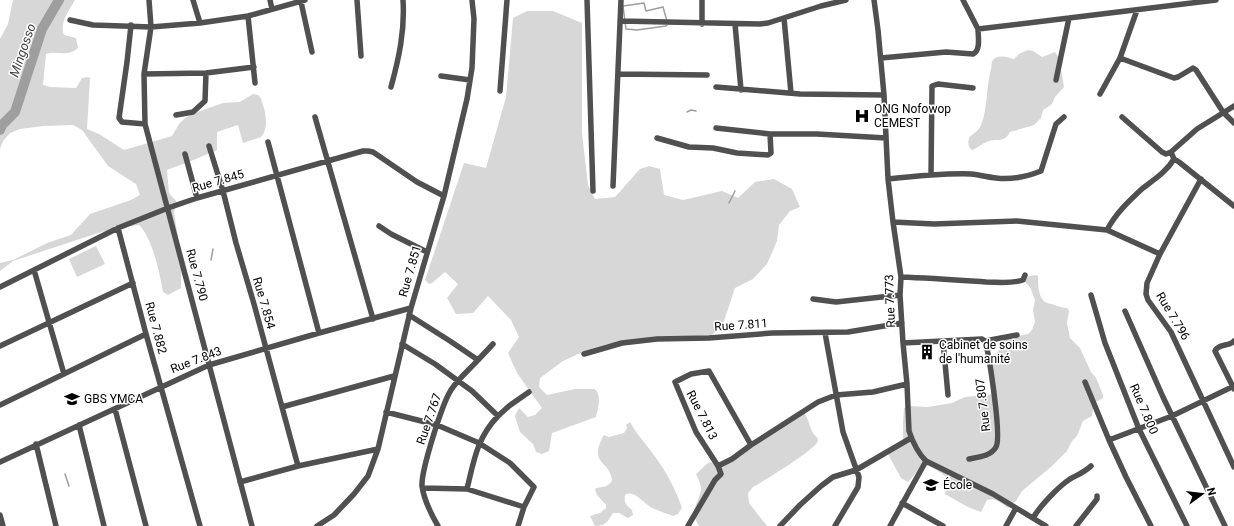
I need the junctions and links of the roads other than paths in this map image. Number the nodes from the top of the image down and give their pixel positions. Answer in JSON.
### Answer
{"nodes":[{"id":1,"x":149,"y":0,"type":"edge"},
{"id":2,"x":193,"y":0,"type":"edge"},
{"id":3,"x":270,"y":0,"type":"edge"},
{"id":4,"x":357,"y":0,"type":"edge"},
{"id":5,"x":403,"y":0,"type":"edge"},
{"id":6,"x":472,"y":0,"type":"edge"},
{"id":7,"x":507,"y":0,"type":"edge"},
{"id":8,"x":587,"y":0,"type":"edge"},
{"id":9,"x":621,"y":0,"type":"edge"},
{"id":10,"x":702,"y":0,"type":"edge"},
{"id":11,"x":846,"y":0,"type":"edge"},
{"id":12,"x":874,"y":0,"type":"edge"},
{"id":13,"x":963,"y":0,"type":"edge"},
{"id":14,"x":1216,"y":0,"type":"edge"},
{"id":15,"x":303,"y":1,"type":"edge"},
{"id":16,"x":272,"y":9,"type":"junction"},
{"id":17,"x":1137,"y":10,"type":"junction"},
{"id":18,"x":248,"y":16,"type":"junction"},
{"id":19,"x":784,"y":18,"type":"junction"},
{"id":20,"x":1069,"y":18,"type":"junction"},
{"id":21,"x":70,"y":20,"type":"dead end"},
{"id":22,"x":620,"y":21,"type":"junction"},
{"id":23,"x":200,"y":23,"type":"junction"},
{"id":24,"x":702,"y":24,"type":"junction"},
{"id":25,"x":735,"y":24,"type":"junction"},
{"id":26,"x":131,"y":25,"type":"junction"},
{"id":27,"x":151,"y":26,"type":"junction"},
{"id":28,"x":978,"y":29,"type":"junction"},
{"id":29,"x":312,"y":52,"type":"dead end"},
{"id":30,"x":361,"y":56,"type":"dead end"},
{"id":31,"x":881,"y":58,"type":"junction"},
{"id":32,"x":1120,"y":58,"type":"junction"},
{"id":33,"x":254,"y":67,"type":"junction"},
{"id":34,"x":206,"y":73,"type":"junction"},
{"id":35,"x":144,"y":74,"type":"junction"},
{"id":36,"x":618,"y":74,"type":"junction"},
{"id":37,"x":708,"y":74,"type":"dead end"},
{"id":38,"x":441,"y":76,"type":"dead end"},
{"id":39,"x":470,"y":80,"type":"junction"},
{"id":40,"x":1056,"y":80,"type":"dead end"},
{"id":41,"x":256,"y":83,"type":"dead end"},
{"id":42,"x":392,"y":87,"type":"dead end"},
{"id":43,"x":716,"y":87,"type":"dead end"},
{"id":44,"x":973,"y":88,"type":"dead end"},
{"id":45,"x":741,"y":90,"type":"junction"},
{"id":46,"x":500,"y":91,"type":"dead end"},
{"id":47,"x":791,"y":93,"type":"junction"},
{"id":48,"x":1100,"y":94,"type":"dead end"},
{"id":49,"x":884,"y":95,"type":"junction"},
{"id":50,"x":1234,"y":106,"type":"edge"},
{"id":51,"x":1223,"y":112,"type":"junction"},
{"id":52,"x":176,"y":115,"type":"dead end"},
{"id":53,"x":315,"y":117,"type":"dead end"},
{"id":54,"x":1064,"y":117,"type":"dead end"},
{"id":55,"x":1122,"y":117,"type":"dead end"},
{"id":56,"x":1234,"y":123,"type":"edge"},
{"id":57,"x":145,"y":124,"type":"junction"},
{"id":58,"x":716,"y":128,"type":"dead end"},
{"id":59,"x":770,"y":134,"type":"junction"},
{"id":60,"x":657,"y":138,"type":"dead end"},
{"id":61,"x":886,"y":138,"type":"junction"},
{"id":62,"x":268,"y":142,"type":"dead end"},
{"id":63,"x":209,"y":146,"type":"dead end"},
{"id":64,"x":1171,"y":152,"type":"junction"},
{"id":65,"x":185,"y":154,"type":"dead end"},
{"id":66,"x":1174,"y":158,"type":"junction"},
{"id":67,"x":328,"y":161,"type":"junction"},
{"id":68,"x":277,"y":175,"type":"junction"},
{"id":69,"x":931,"y":175,"type":"junction"},
{"id":70,"x":1201,"y":178,"type":"junction"},
{"id":71,"x":888,"y":179,"type":"junction"},
{"id":72,"x":613,"y":186,"type":"dead end"},
{"id":73,"x":223,"y":190,"type":"junction"},
{"id":74,"x":593,"y":191,"type":"dead end"},
{"id":75,"x":444,"y":196,"type":"junction"},
{"id":76,"x":197,"y":198,"type":"junction"},
{"id":77,"x":1234,"y":206,"type":"edge"},
{"id":78,"x":168,"y":208,"type":"junction"},
{"id":79,"x":893,"y":222,"type":"junction"},
{"id":80,"x":379,"y":226,"type":"dead end"},
{"id":81,"x":118,"y":228,"type":"junction"},
{"id":82,"x":1107,"y":230,"type":"junction"},
{"id":83,"x":427,"y":252,"type":"junction"},
{"id":84,"x":1160,"y":254,"type":"junction"},
{"id":85,"x":34,"y":270,"type":"junction"},
{"id":86,"x":1025,"y":275,"type":"dead end"},
{"id":87,"x":901,"y":277,"type":"junction"},
{"id":88,"x":133,"y":283,"type":"junction"},
{"id":89,"x":0,"y":286,"type":"edge"},
{"id":90,"x":900,"y":295,"type":"junction"},
{"id":91,"x":1091,"y":295,"type":"dead end"},
{"id":92,"x":813,"y":300,"type":"dead end"},
{"id":93,"x":411,"y":308,"type":"junction"},
{"id":94,"x":1125,"y":311,"type":"dead end"},
{"id":95,"x":409,"y":315,"type":"junction"},
{"id":96,"x":373,"y":319,"type":"junction"},
{"id":97,"x":49,"y":322,"type":"junction"},
{"id":98,"x":902,"y":323,"type":"junction"},
{"id":99,"x":319,"y":332,"type":"junction"},
{"id":100,"x":825,"y":333,"type":"junction"},
{"id":101,"x":146,"y":334,"type":"junction"},
{"id":102,"x":1017,"y":335,"type":"dead end"},
{"id":103,"x":1234,"y":340,"type":"edge"},
{"id":104,"x":943,"y":341,"type":"junction"},
{"id":105,"x":985,"y":341,"type":"junction"},
{"id":106,"x":902,"y":343,"type":"junction"},
{"id":107,"x":402,"y":344,"type":"junction"},
{"id":108,"x":493,"y":344,"type":"dead end"},
{"id":109,"x":0,"y":346,"type":"edge"},
{"id":110,"x":266,"y":349,"type":"junction"},
{"id":111,"x":584,"y":354,"type":"dead end"},
{"id":112,"x":478,"y":360,"type":"junction"},
{"id":113,"x":209,"y":365,"type":"junction"},
{"id":114,"x":64,"y":374,"type":"junction"},
{"id":115,"x":394,"y":376,"type":"junction"},
{"id":116,"x":458,"y":381,"type":"junction"},
{"id":117,"x":1085,"y":382,"type":"dead end"},
{"id":118,"x":907,"y":384,"type":"junction"},
{"id":119,"x":161,"y":386,"type":"junction"},
{"id":120,"x":1234,"y":388,"type":"edge"},
{"id":121,"x":529,"y":392,"type":"dead end"},
{"id":122,"x":836,"y":395,"type":"junction"},
{"id":123,"x":948,"y":395,"type":"dead end"},
{"id":124,"x":1204,"y":402,"type":"junction"},
{"id":125,"x":0,"y":405,"type":"edge"},
{"id":126,"x":282,"y":407,"type":"junction"},
{"id":127,"x":115,"y":409,"type":"junction"},
{"id":128,"x":386,"y":412,"type":"junction"},
{"id":129,"x":498,"y":416,"type":"junction"},
{"id":130,"x":1172,"y":416,"type":"junction"},
{"id":131,"x":79,"y":425,"type":"junction"},
{"id":132,"x":437,"y":425,"type":"junction"},
{"id":133,"x":1139,"y":429,"type":"junction"},
{"id":134,"x":911,"y":438,"type":"junction"},
{"id":135,"x":1109,"y":440,"type":"junction"},
{"id":136,"x":479,"y":443,"type":"junction"},
{"id":137,"x":36,"y":444,"type":"junction"},
{"id":138,"x":751,"y":445,"type":"junction"},
{"id":139,"x":378,"y":449,"type":"junction"},
{"id":140,"x":969,"y":459,"type":"dead end"},
{"id":141,"x":926,"y":461,"type":"junction"},
{"id":142,"x":0,"y":462,"type":"edge"},
{"id":143,"x":298,"y":466,"type":"junction"},
{"id":144,"x":718,"y":466,"type":"junction"},
{"id":145,"x":1092,"y":466,"type":"dead end"},
{"id":146,"x":1234,"y":467,"type":"edge"},
{"id":147,"x":856,"y":470,"type":"junction"},
{"id":148,"x":240,"y":482,"type":"junction"},
{"id":149,"x":423,"y":488,"type":"junction"},
{"id":150,"x":467,"y":489,"type":"junction"},
{"id":151,"x":1097,"y":496,"type":"dead end"},
{"id":152,"x":902,"y":503,"type":"junction"},
{"id":153,"x":524,"y":507,"type":"junction"},
{"id":154,"x":1016,"y":508,"type":"junction"},
{"id":155,"x":0,"y":515,"type":"edge"},
{"id":156,"x":1033,"y":518,"type":"junction"},
{"id":157,"x":3,"y":526,"type":"edge"},
{"id":158,"x":56,"y":526,"type":"edge"},
{"id":159,"x":104,"y":526,"type":"edge"},
{"id":160,"x":146,"y":526,"type":"edge"},
{"id":161,"x":200,"y":526,"type":"edge"},
{"id":162,"x":252,"y":526,"type":"edge"},
{"id":163,"x":317,"y":526,"type":"edge"},
{"id":164,"x":438,"y":526,"type":"edge"},
{"id":165,"x":518,"y":526,"type":"edge"},
{"id":166,"x":688,"y":526,"type":"edge"},
{"id":167,"x":780,"y":526,"type":"edge"},
{"id":168,"x":835,"y":526,"type":"edge"},
{"id":169,"x":890,"y":526,"type":"edge"},
{"id":170,"x":942,"y":526,"type":"edge"},
{"id":171,"x":1006,"y":526,"type":"edge"},
{"id":172,"x":1046,"y":526,"type":"edge"},
{"id":173,"x":1076,"y":526,"type":"edge"},
{"id":174,"x":1151,"y":526,"type":"edge"},
{"id":175,"x":1187,"y":526,"type":"edge"},
{"id":176,"x":1225,"y":526,"type":"edge"}],
"edges":[{"from":1,"to":27,"type":"street","name":"Rue 7.790"},
{"from":2,"to":23,"type":"street"},
{"from":3,"to":16,"type":"street"},
{"from":4,"to":30,"type":"street"},
{"from":5,"to":42,"type":"street"},
{"from":6,"to":39,"type":"street","name":"Rue 7.851"},
{"from":7,"to":46,"type":"street"},
{"from":8,"to":74,"type":"street"},
{"from":9,"to":22,"type":"street"},
{"from":10,"to":24,"type":"street"},
{"from":11,"to":19,"type":"street"},
{"from":12,"to":31,"type":"street","name":"Rue 7.773"},
{"from":13,"to":28,"type":"street"},
{"from":14,"to":17,"type":"street"},
{"from":15,"to":16,"type":"street"},
{"from":15,"to":29,"type":"street"},
{"from":16,"to":18,"type":"street"},
{"from":17,"to":20,"type":"street"},
{"from":17,"to":32,"type":"street"},
{"from":18,"to":23,"type":"street"},
{"from":18,"to":33,"type":"street"},
{"from":19,"to":25,"type":"street"},
{"from":19,"to":47,"type":"street"},
{"from":20,"to":28,"type":"street"},
{"from":20,"to":40,"type":"street"},
{"from":21,"to":26,"type":"street"},
{"from":22,"to":24,"type":"street"},
{"from":22,"to":36,"type":"street"},
{"from":23,"to":27,"type":"street"},
{"from":24,"to":25,"type":"street"},
{"from":25,"to":45,"type":"street"},
{"from":26,"to":27,"type":"street"},
{"from":26,"to":57,"type":"street"},
{"from":27,"to":35,"type":"street","name":"Rue 7.790"},
{"from":28,"to":31,"type":"street"},
{"from":31,"to":49,"type":"street","name":"Rue 7.773"},
{"from":32,"to":48,"type":"street"},
{"from":32,"to":51,"type":"street"},
{"from":33,"to":34,"type":"street"},
{"from":33,"to":41,"type":"street"},
{"from":34,"to":35,"type":"street"},
{"from":34,"to":52,"type":"street"},
{"from":35,"to":57,"type":"street","name":"Rue 7.790"},
{"from":36,"to":37,"type":"street"},
{"from":36,"to":72,"type":"street"},
{"from":38,"to":39,"type":"street"},
{"from":39,"to":75,"type":"street","name":"Rue 7.851"},
{"from":43,"to":45,"type":"street"},
{"from":44,"to":69,"type":"street"},
{"from":45,"to":47,"type":"street"},
{"from":47,"to":49,"type":"street"},
{"from":49,"to":61,"type":"street","name":"Rue 7.773"},
{"from":50,"to":51,"type":"street"},
{"from":51,"to":56,"type":"street"},
{"from":51,"to":64,"type":"street"},
{"from":53,"to":67,"type":"street"},
{"from":54,"to":69,"type":"street"},
{"from":55,"to":64,"type":"street"},
{"from":57,"to":78,"type":"street","name":"Rue 7.790"},
{"from":58,"to":59,"type":"street"},
{"from":59,"to":60,"type":"street"},
{"from":59,"to":61,"type":"street"},
{"from":61,"to":71,"type":"street","name":"Rue 7.773"},
{"from":62,"to":68,"type":"street"},
{"from":63,"to":73,"type":"street","name":"Rue 7.854"},
{"from":64,"to":66,"type":"street"},
{"from":65,"to":76,"type":"street"},
{"from":66,"to":70,"type":"street"},
{"from":66,"to":82,"type":"street"},
{"from":67,"to":68,"type":"street","name":"Rue 7.845"},
{"from":67,"to":75,"type":"street","name":"Rue 7.845"},
{"from":67,"to":96,"type":"street"},
{"from":68,"to":73,"type":"street","name":"Rue 7.845"},
{"from":68,"to":99,"type":"street"},
{"from":69,"to":71,"type":"street"},
{"from":70,"to":77,"type":"street"},
{"from":70,"to":84,"type":"street","name":"Rue 7.796"},
{"from":71,"to":79,"type":"street","name":"Rue 7.773"},
{"from":73,"to":76,"type":"street","name":"Rue 7.845"},
{"from":73,"to":110,"type":"street","name":"Rue 7.854"},
{"from":75,"to":83,"type":"street","name":"Rue 7.851"},
{"from":76,"to":78,"type":"street","name":"Rue 7.845"},
{"from":78,"to":81,"type":"street","name":"Rue 7.845"},
{"from":78,"to":113,"type":"street","name":"Rue 7.790"},
{"from":79,"to":82,"type":"street"},
{"from":79,"to":87,"type":"street","name":"Rue 7.773"},
{"from":80,"to":83,"type":"street"},
{"from":81,"to":85,"type":"street","name":"Rue 7.845"},
{"from":81,"to":88,"type":"street","name":"Rue 7.882"},
{"from":82,"to":84,"type":"street"},
{"from":83,"to":93,"type":"street","name":"Rue 7.851"},
{"from":84,"to":124,"type":"street","name":"Rue 7.796"},
{"from":85,"to":89,"type":"street","name":"Rue 7.845"},
{"from":85,"to":97,"type":"street"},
{"from":86,"to":87,"type":"street"},
{"from":87,"to":90,"type":"street","name":"Rue 7.773"},
{"from":88,"to":97,"type":"street"},
{"from":88,"to":101,"type":"street","name":"Rue 7.882"},
{"from":90,"to":92,"type":"street"},
{"from":90,"to":98,"type":"street","name":"Rue 7.773"},
{"from":91,"to":133,"type":"street","name":"Rue 7.800"},
{"from":93,"to":95,"type":"street","name":"Rue 7.851"},
{"from":93,"to":96,"type":"street","name":"Rue 7.843"},
{"from":94,"to":130,"type":"street"},
{"from":95,"to":107,"type":"street","name":"Rue 7.851"},
{"from":95,"to":112,"type":"street"},
{"from":96,"to":99,"type":"street","name":"Rue 7.843"},
{"from":97,"to":109,"type":"street"},
{"from":97,"to":114,"type":"street"},
{"from":98,"to":100,"type":"street","name":"Rue 7.811"},
{"from":98,"to":106,"type":"street","name":"Rue 7.773"},
{"from":99,"to":110,"type":"street","name":"Rue 7.843"},
{"from":100,"to":111,"type":"street","name":"Rue 7.811"},
{"from":100,"to":122,"type":"street"},
{"from":101,"to":114,"type":"street"},
{"from":101,"to":119,"type":"street","name":"Rue 7.882"},
{"from":102,"to":105,"type":"street"},
{"from":103,"to":120,"type":"street"},
{"from":104,"to":105,"type":"street"},
{"from":104,"to":106,"type":"street"},
{"from":104,"to":123,"type":"street"},
{"from":105,"to":140,"type":"street","name":"Rue 7.807"},
{"from":106,"to":118,"type":"street","name":"Rue 7.773"},
{"from":107,"to":115,"type":"street","name":"Rue 7.851"},
{"from":107,"to":116,"type":"street"},
{"from":108,"to":112,"type":"street","name":"Rue 7.767"},
{"from":110,"to":113,"type":"street","name":"Rue 7.843"},
{"from":110,"to":126,"type":"street","name":"Rue 7.854"},
{"from":112,"to":116,"type":"street","name":"Rue 7.767"},
{"from":113,"to":119,"type":"street","name":"Rue 7.843"},
{"from":113,"to":148,"type":"street","name":"Rue 7.790"},
{"from":114,"to":125,"type":"street"},
{"from":115,"to":126,"type":"street"},
{"from":115,"to":128,"type":"street","name":"Rue 7.851"},
{"from":116,"to":129,"type":"street"},
{"from":116,"to":132,"type":"street","name":"Rue 7.767"},
{"from":117,"to":135,"type":"street"},
{"from":118,"to":122,"type":"street"},
{"from":118,"to":134,"type":"street","name":"Rue 7.773"},
{"from":119,"to":127,"type":"street","name":"Rue 7.843"},
{"from":119,"to":161,"type":"street","name":"Rue 7.882"},
{"from":120,"to":124,"type":"street"},
{"from":121,"to":129,"type":"street"},
{"from":122,"to":138,"type":"street"},
{"from":122,"to":147,"type":"street"},
{"from":124,"to":130,"type":"street"},
{"from":124,"to":146,"type":"street","name":"Rue 7.796"},
{"from":126,"to":143,"type":"street","name":"Rue 7.854"},
{"from":127,"to":131,"type":"street","name":"Rue 7.843"},
{"from":127,"to":160,"type":"street"},
{"from":128,"to":132,"type":"street"},
{"from":128,"to":139,"type":"street","name":"Rue 7.851"},
{"from":129,"to":136,"type":"street"},
{"from":130,"to":133,"type":"street"},
{"from":130,"to":176,"type":"street"},
{"from":131,"to":137,"type":"street","name":"Rue 7.843"},
{"from":131,"to":159,"type":"street"},
{"from":132,"to":136,"type":"street"},
{"from":132,"to":149,"type":"street","name":"Rue 7.767"},
{"from":133,"to":135,"type":"street"},
{"from":133,"to":175,"type":"street","name":"Rue 7.800"},
{"from":134,"to":141,"type":"street","name":"Rue 7.773"},
{"from":134,"to":147,"type":"street"},
{"from":135,"to":174,"type":"street"},
{"from":136,"to":150,"type":"street"},
{"from":136,"to":153,"type":"street"},
{"from":137,"to":142,"type":"street","name":"Rue 7.843"},
{"from":137,"to":158,"type":"street"},
{"from":138,"to":144,"type":"street"},
{"from":138,"to":144,"type":"street","name":"Rue 7.813"},
{"from":139,"to":143,"type":"street"},
{"from":139,"to":163,"type":"street","name":"Rue 7.851"},
{"from":141,"to":152,"type":"street"},
{"from":141,"to":154,"type":"street","name":"Rue 7.773"},
{"from":143,"to":148,"type":"street"},
{"from":144,"to":166,"type":"street"},
{"from":145,"to":156,"type":"street"},
{"from":147,"to":167,"type":"street"},
{"from":147,"to":168,"type":"street"},
{"from":148,"to":162,"type":"street","name":"Rue 7.790"},
{"from":149,"to":150,"type":"street"},
{"from":149,"to":164,"type":"street","name":"Rue 7.767"},
{"from":150,"to":153,"type":"street"},
{"from":151,"to":173,"type":"street"},
{"from":152,"to":169,"type":"street"},
{"from":152,"to":170,"type":"street"},
{"from":153,"to":165,"type":"street"},
{"from":154,"to":156,"type":"street","name":"Rue 7.773"},
{"from":154,"to":171,"type":"street"},
{"from":155,"to":157,"type":"street"},
{"from":156,"to":172,"type":"street","name":"Rue 7.773"}]}
